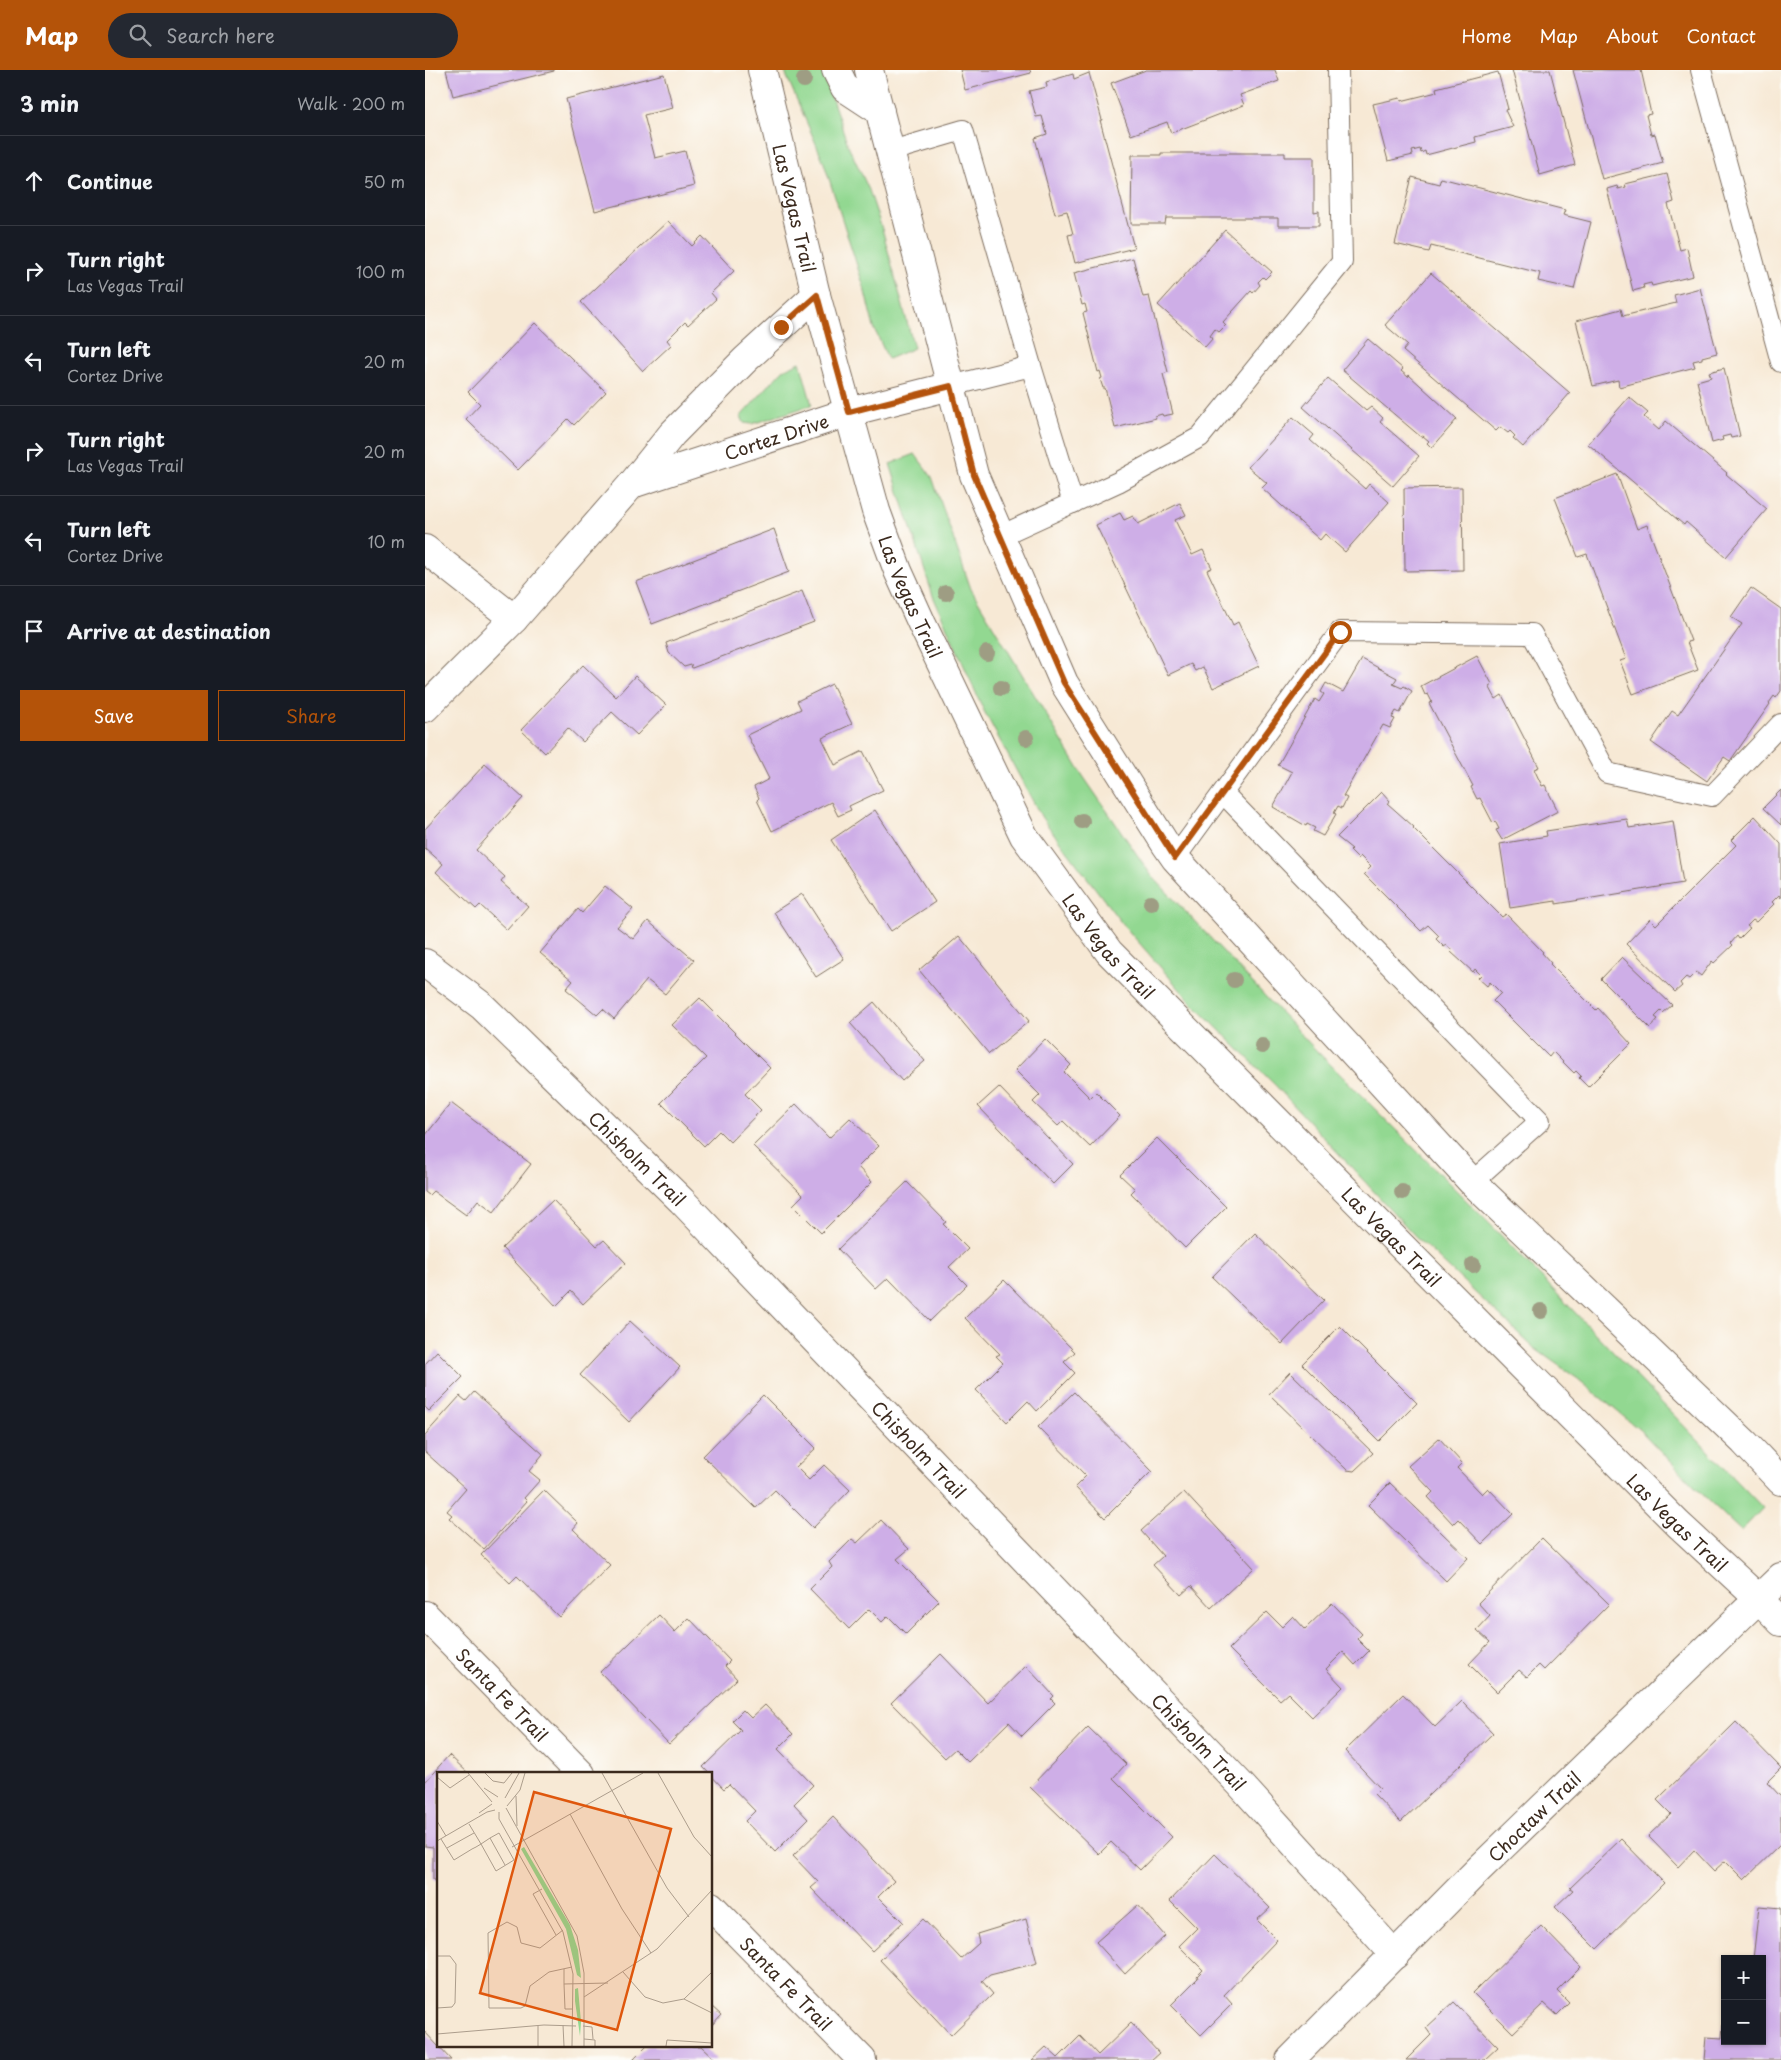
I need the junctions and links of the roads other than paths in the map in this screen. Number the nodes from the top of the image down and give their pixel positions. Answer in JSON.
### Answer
{"nodes":[{"id":1,"x":762,"y":70,"type":"edge"},
{"id":2,"x":836,"y":70,"type":"edge"},
{"id":3,"x":869,"y":70,"type":"edge"},
{"id":4,"x":1339,"y":70,"type":"edge"},
{"id":5,"x":1701,"y":70,"type":"edge"},
{"id":6,"x":880,"y":111,"type":"junction"},
{"id":7,"x":891,"y":151,"type":"junction"},
{"id":8,"x":817,"y":295,"type":"junction"},
{"id":9,"x":1781,"y":362,"type":"edge"},
{"id":10,"x":1031,"y":366,"type":"junction"},
{"id":11,"x":951,"y":386,"type":"junction"},
{"id":12,"x":849,"y":412,"type":"junction"},
{"id":13,"x":632,"y":484,"type":"junction"},
{"id":14,"x":1073,"y":503,"type":"junction"},
{"id":15,"x":1000,"y":536,"type":"junction"},
{"id":16,"x":425,"y":549,"type":"edge"},
{"id":17,"x":514,"y":619,"type":"junction"},
{"id":18,"x":425,"y":708,"type":"edge"},
{"id":19,"x":1781,"y":724,"type":"edge"},
{"id":20,"x":1223,"y":793,"type":"junction"},
{"id":21,"x":1175,"y":858,"type":"junction"},
{"id":22,"x":425,"y":963,"type":"edge"},
{"id":23,"x":1472,"y":1182,"type":"junction"},
{"id":24,"x":1781,"y":1481,"type":"edge"},
{"id":25,"x":1781,"y":1576,"type":"edge"},
{"id":26,"x":1759,"y":1599,"type":"junction"},
{"id":27,"x":425,"y":1615,"type":"edge"},
{"id":28,"x":1781,"y":1622,"type":"edge"},
{"id":29,"x":579,"y":1772,"type":"edge"},
{"id":30,"x":713,"y":1908,"type":"edge"},
{"id":31,"x":1395,"y":1954,"type":"junction"},
{"id":32,"x":863,"y":2060,"type":"edge"},
{"id":33,"x":1290,"y":2060,"type":"edge"}],
"edges":[{"from":1,"to":8,"type":"main road","name":"Las Vegas Trail"},
{"from":2,"to":6,"type":"main road"},
{"from":3,"to":6,"type":"main road"},
{"from":4,"to":14,"type":"lane"},
{"from":5,"to":9,"type":"lane"},
{"from":6,"to":7,"type":"main road"},
{"from":7,"to":10,"type":"lane"},
{"from":7,"to":11,"type":"main road"},
{"from":8,"to":12,"type":"main road","name":"Las Vegas Trail"},
{"from":8,"to":13,"type":"main road"},
{"from":10,"to":11,"type":"lane"},
{"from":10,"to":14,"type":"lane"},
{"from":11,"to":12,"type":"main road","name":"Cortez Drive"},
{"from":11,"to":15,"type":"main road"},
{"from":12,"to":13,"type":"main road","name":"Cortez Drive"},
{"from":12,"to":26,"type":"main road","name":"Las Vegas Trail"},
{"from":13,"to":17,"type":"main road"},
{"from":14,"to":15,"type":"lane"},
{"from":15,"to":21,"type":"main road"},
{"from":16,"to":17,"type":"main road"},
{"from":17,"to":18,"type":"main road"},
{"from":19,"to":20,"type":"lane"},
{"from":20,"to":21,"type":"lane"},
{"from":20,"to":23,"type":"lane"},
{"from":21,"to":23,"type":"main road"},
{"from":22,"to":31,"type":"main road","name":"Chisholm Trail"},
{"from":23,"to":24,"type":"main road"},
{"from":25,"to":26,"type":"main road","name":"Choctaw Trail"},
{"from":26,"to":28,"type":"main road","name":"Las Vegas Trail"},
{"from":26,"to":31,"type":"main road","name":"Choctaw Trail"},
{"from":27,"to":29,"type":"main road","name":"Santa Fe Trail"},
{"from":30,"to":32,"type":"main road","name":"Santa Fe Trail"},
{"from":31,"to":33,"type":"main road","name":"Choctaw Trail"}]}
